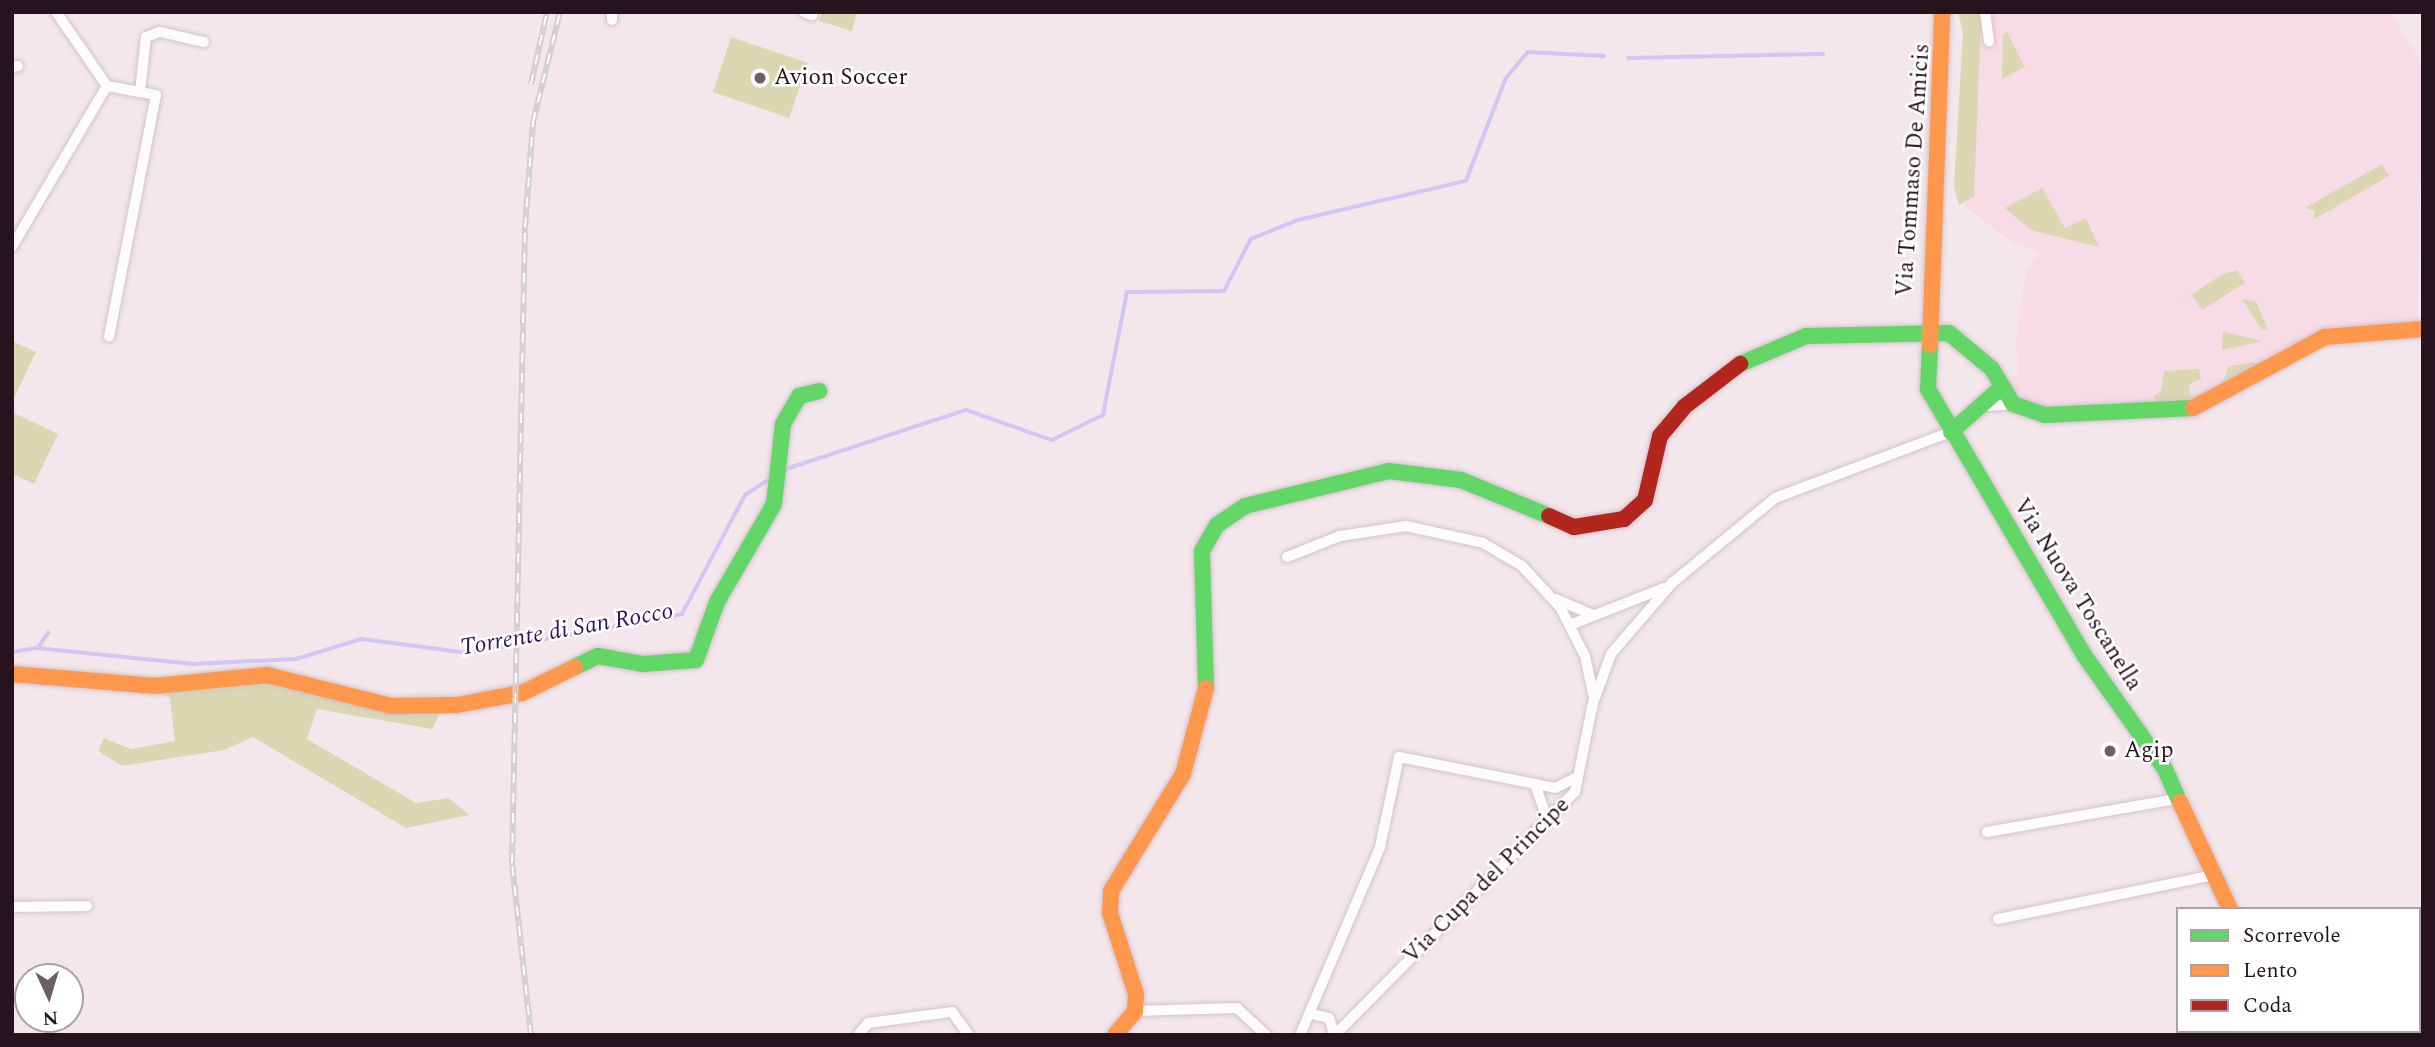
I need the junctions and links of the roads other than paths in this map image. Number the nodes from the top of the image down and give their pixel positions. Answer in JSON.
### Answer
{"nodes":[{"id":1,"x":56,"y":12,"type":"edge"},
{"id":2,"x":1942,"y":12,"type":"edge"},
{"id":3,"x":1985,"y":12,"type":"edge"},
{"id":4,"x":204,"y":42,"type":"dead end"},
{"id":5,"x":1989,"y":42,"type":"dead end"},
{"id":6,"x":107,"y":86,"type":"junction"},
{"id":7,"x":140,"y":92,"type":"junction"},
{"id":8,"x":12,"y":247,"type":"edge"},
{"id":9,"x":2423,"y":329,"type":"edge"},
{"id":10,"x":1926,"y":331,"type":"junction"},
{"id":11,"x":109,"y":336,"type":"dead end"},
{"id":12,"x":2003,"y":386,"type":"junction"},
{"id":13,"x":818,"y":391,"type":"dead end"},
{"id":14,"x":2012,"y":404,"type":"junction"},
{"id":15,"x":1987,"y":406,"type":"junction"},
{"id":16,"x":1951,"y":432,"type":"junction"},
{"id":17,"x":1286,"y":557,"type":"dead end"},
{"id":18,"x":1672,"y":583,"type":"junction"},
{"id":19,"x":1550,"y":596,"type":"junction"},
{"id":20,"x":1633,"y":605,"type":"junction"},
{"id":21,"x":1595,"y":616,"type":"junction"},
{"id":22,"x":1640,"y":618,"type":"junction"},
{"id":23,"x":1570,"y":625,"type":"junction"},
{"id":24,"x":1611,"y":654,"type":"junction"},
{"id":25,"x":1585,"y":656,"type":"junction"},
{"id":26,"x":12,"y":674,"type":"edge"},
{"id":27,"x":1593,"y":703,"type":"junction"},
{"id":28,"x":1578,"y":776,"type":"junction"},
{"id":29,"x":1535,"y":784,"type":"junction"},
{"id":30,"x":2182,"y":798,"type":"junction"},
{"id":31,"x":1547,"y":819,"type":"junction"},
{"id":32,"x":1987,"y":832,"type":"dead end"},
{"id":33,"x":2215,"y":875,"type":"junction"},
{"id":34,"x":2222,"y":891,"type":"junction"},
{"id":35,"x":87,"y":906,"type":"dead end"},
{"id":36,"x":12,"y":907,"type":"edge"},
{"id":37,"x":2220,"y":907,"type":"edge"},
{"id":38,"x":2229,"y":907,"type":"edge"},
{"id":39,"x":1998,"y":919,"type":"dead end"},
{"id":40,"x":1135,"y":1011,"type":"junction"},
{"id":41,"x":1312,"y":1014,"type":"junction"},
{"id":42,"x":858,"y":1035,"type":"edge"},
{"id":43,"x":969,"y":1035,"type":"edge"},
{"id":44,"x":1115,"y":1035,"type":"edge"},
{"id":45,"x":1266,"y":1035,"type":"edge"},
{"id":46,"x":1300,"y":1035,"type":"edge"},
{"id":47,"x":1335,"y":1035,"type":"edge"}],
"edges":[{"from":1,"to":6,"type":"street"},
{"from":2,"to":10,"type":"main road","name":"Via Tommaso De Amicis"},
{"from":3,"to":5,"type":"street"},
{"from":4,"to":7,"type":"street"},
{"from":6,"to":7,"type":"street"},
{"from":6,"to":8,"type":"street"},
{"from":7,"to":11,"type":"street"},
{"from":9,"to":14,"type":"main road"},
{"from":10,"to":12,"type":"main road"},
{"from":10,"to":16,"type":"main road","name":"Via Nuova Toscanella"},
{"from":10,"to":40,"type":"main road"},
{"from":12,"to":14,"type":"main road"},
{"from":12,"to":15,"type":"main road"},
{"from":13,"to":26,"type":"main road"},
{"from":14,"to":15,"type":"street"},
{"from":15,"to":16,"type":"main road"},
{"from":16,"to":18,"type":"street","name":"Via Cupa del Principe"},
{"from":16,"to":30,"type":"main road","name":"Via Nuova Toscanella"},
{"from":17,"to":19,"type":"street","name":"Via Cupa del Principe"},
{"from":18,"to":20,"type":"street"},
{"from":18,"to":22,"type":"street","name":"Via Cupa del Principe"},
{"from":19,"to":21,"type":"street"},
{"from":19,"to":23,"type":"street","name":"Via Cupa del Principe"},
{"from":20,"to":21,"type":"street"},
{"from":20,"to":22,"type":"street"},
{"from":21,"to":23,"type":"street"},
{"from":22,"to":24,"type":"street","name":"Via Cupa del Principe"},
{"from":23,"to":25,"type":"street","name":"Via Cupa del Principe"},
{"from":24,"to":25,"type":"street"},
{"from":24,"to":27,"type":"street","name":"Via Cupa del Principe"},
{"from":25,"to":27,"type":"street","name":"Via Cupa del Principe"},
{"from":27,"to":28,"type":"street","name":"Via Cupa del Principe"},
{"from":28,"to":29,"type":"street"},
{"from":28,"to":31,"type":"street","name":"Via Cupa del Principe"},
{"from":29,"to":31,"type":"street"},
{"from":29,"to":41,"type":"street"},
{"from":30,"to":32,"type":"street"},
{"from":30,"to":33,"type":"main road","name":"Via Nuova Toscanella"},
{"from":31,"to":47,"type":"street","name":"Via Cupa del Principe"},
{"from":33,"to":34,"type":"main road","name":"Via Nuova Toscanella"},
{"from":33,"to":39,"type":"street"},
{"from":34,"to":37,"type":"street"},
{"from":34,"to":38,"type":"main road","name":"Via Nuova Toscanella"},
{"from":35,"to":36,"type":"street"},
{"from":40,"to":44,"type":"main road"},
{"from":40,"to":45,"type":"street"},
{"from":41,"to":46,"type":"street"},
{"from":41,"to":47,"type":"street"},
{"from":42,"to":43,"type":"street"}]}
